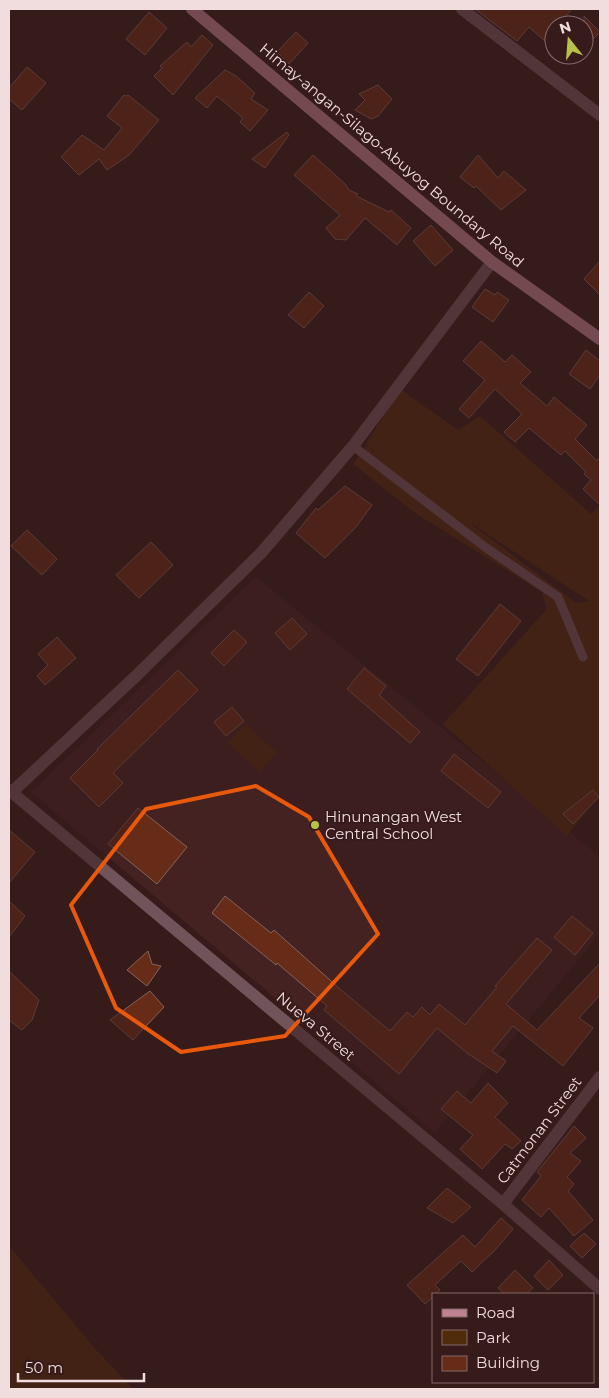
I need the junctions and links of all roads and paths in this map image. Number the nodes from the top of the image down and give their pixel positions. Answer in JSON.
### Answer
{"nodes":[{"id":1,"x":192,"y":9,"type":"edge"},
{"id":2,"x":464,"y":9,"type":"edge"},
{"id":3,"x":600,"y":115,"type":"edge"},
{"id":4,"x":492,"y":262,"type":"junction"},
{"id":5,"x":600,"y":339,"type":"edge"},
{"id":6,"x":353,"y":446,"type":"junction"},
{"id":7,"x":583,"y":657,"type":"dead end"},
{"id":8,"x":10,"y":791,"type":"edge"},
{"id":9,"x":600,"y":1077,"type":"edge"},
{"id":10,"x":503,"y":1204,"type":"junction"},
{"id":11,"x":600,"y":1290,"type":"edge"}],
"edges":[{"from":1,"to":4,"type":"main road","name":"Himay-angan-Silago-Abuyog Boundary Road"},
{"from":2,"to":3,"type":"street"},
{"from":4,"to":5,"type":"main road","name":"Himay-angan-Silago-Abuyog Boundary Road"},
{"from":4,"to":6,"type":"street"},
{"from":6,"to":7,"type":"lane"},
{"from":6,"to":8,"type":"street"},
{"from":8,"to":10,"type":"street","name":"Nueva Street"},
{"from":9,"to":10,"type":"street","name":"Catmonan Street"},
{"from":10,"to":11,"type":"street","name":"Nueva Street"}]}
